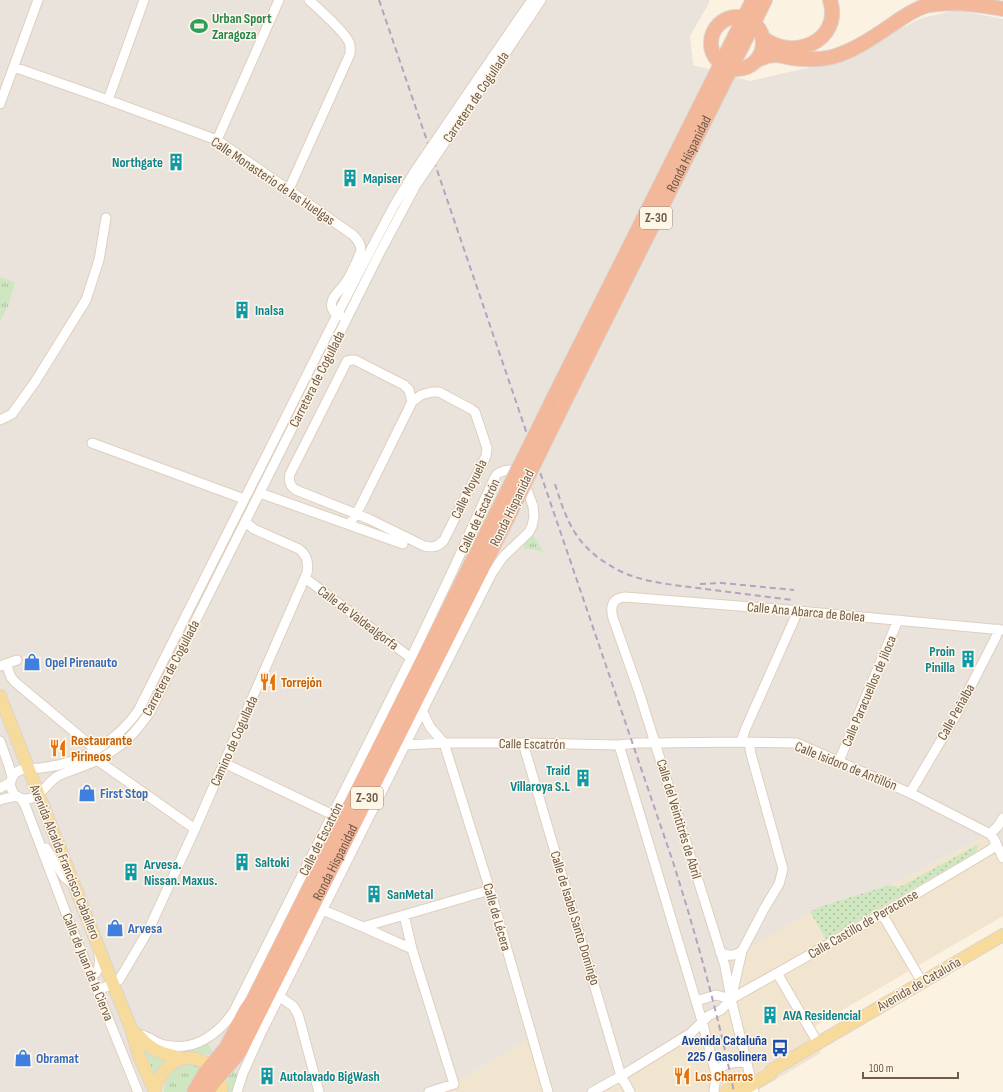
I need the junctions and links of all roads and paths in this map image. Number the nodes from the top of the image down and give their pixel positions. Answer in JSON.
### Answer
{"nodes":[{"id":1,"x":38,"y":0,"type":"edge"},
{"id":2,"x":144,"y":0,"type":"edge"},
{"id":3,"x":279,"y":0,"type":"edge"},
{"id":4,"x":309,"y":0,"type":"edge"},
{"id":5,"x":532,"y":0,"type":"edge"},
{"id":6,"x":541,"y":0,"type":"edge"},
{"id":7,"x":753,"y":0,"type":"edge"},
{"id":8,"x":765,"y":0,"type":"edge"},
{"id":9,"x":830,"y":0,"type":"edge"},
{"id":10,"x":1003,"y":9,"type":"edge"},
{"id":11,"x":749,"y":21,"type":"junction"},
{"id":12,"x":763,"y":38,"type":"junction"},
{"id":13,"x":498,"y":58,"type":"junction"},
{"id":14,"x":757,"y":60,"type":"junction"},
{"id":15,"x":726,"y":65,"type":"junction"},
{"id":16,"x":14,"y":67,"type":"junction"},
{"id":17,"x":108,"y":100,"type":"junction"},
{"id":18,"x":0,"y":104,"type":"edge"},
{"id":19,"x":217,"y":140,"type":"junction"},
{"id":20,"x":289,"y":189,"type":"junction"},
{"id":21,"x":106,"y":218,"type":"dead end"},
{"id":22,"x":374,"y":255,"type":"junction"},
{"id":23,"x":337,"y":315,"type":"junction"},
{"id":24,"x":349,"y":317,"type":"junction"},
{"id":25,"x":412,"y":402,"type":"junction"},
{"id":26,"x":0,"y":420,"type":"edge"},
{"id":27,"x":92,"y":443,"type":"dead end"},
{"id":28,"x":260,"y":493,"type":"junction"},
{"id":29,"x":244,"y":499,"type":"junction"},
{"id":30,"x":504,"y":511,"type":"junction"},
{"id":31,"x":356,"y":514,"type":"junction"},
{"id":32,"x":245,"y":522,"type":"junction"},
{"id":33,"x":349,"y":525,"type":"junction"},
{"id":34,"x":403,"y":544,"type":"dead end"},
{"id":35,"x":305,"y":578,"type":"junction"},
{"id":36,"x":612,"y":605,"type":"joint"},
{"id":37,"x":798,"y":611,"type":"junction"},
{"id":38,"x":898,"y":620,"type":"junction"},
{"id":39,"x":1001,"y":629,"type":"edge"},
{"id":40,"x":411,"y":658,"type":"junction"},
{"id":41,"x":18,"y":660,"type":"dead end"},
{"id":42,"x":3,"y":665,"type":"edge"},
{"id":43,"x":0,"y":696,"type":"edge"},
{"id":44,"x":423,"y":712,"type":"junction"},
{"id":45,"x":0,"y":741,"type":"edge"},
{"id":46,"x":745,"y":742,"type":"junction"},
{"id":47,"x":444,"y":743,"type":"junction"},
{"id":48,"x":523,"y":743,"type":"junction"},
{"id":49,"x":655,"y":743,"type":"junction"},
{"id":50,"x":405,"y":745,"type":"junction"},
{"id":51,"x":619,"y":745,"type":"junction"},
{"id":52,"x":96,"y":750,"type":"junction"},
{"id":53,"x":97,"y":760,"type":"junction"},
{"id":54,"x":839,"y":761,"type":"junction"},
{"id":55,"x":224,"y":763,"type":"junction"},
{"id":56,"x":28,"y":768,"type":"junction"},
{"id":57,"x":377,"y":779,"type":"junction"},
{"id":58,"x":11,"y":780,"type":"junction"},
{"id":59,"x":360,"y":785,"type":"junction"},
{"id":60,"x":0,"y":788,"type":"edge"},
{"id":61,"x":910,"y":793,"type":"junction"},
{"id":62,"x":39,"y":794,"type":"junction"},
{"id":63,"x":19,"y":797,"type":"junction"},
{"id":64,"x":0,"y":800,"type":"edge"},
{"id":65,"x":333,"y":815,"type":"junction"},
{"id":66,"x":1003,"y":818,"type":"edge"},
{"id":67,"x":195,"y":829,"type":"junction"},
{"id":68,"x":35,"y":832,"type":"junction"},
{"id":69,"x":990,"y":834,"type":"junction"},
{"id":70,"x":996,"y":847,"type":"junction"},
{"id":71,"x":1003,"y":858,"type":"edge"},
{"id":72,"x":304,"y":870,"type":"junction"},
{"id":73,"x":340,"y":874,"type":"junction"},
{"id":74,"x":75,"y":886,"type":"junction"},
{"id":75,"x":490,"y":890,"type":"junction"},
{"id":76,"x":323,"y":910,"type":"junction"},
{"id":77,"x":882,"y":914,"type":"junction"},
{"id":78,"x":404,"y":915,"type":"junction"},
{"id":79,"x":315,"y":924,"type":"junction"},
{"id":80,"x":363,"y":927,"type":"junction"},
{"id":81,"x":1003,"y":935,"type":"edge"},
{"id":82,"x":97,"y":943,"type":"junction"},
{"id":83,"x":412,"y":949,"type":"junction"},
{"id":84,"x":720,"y":952,"type":"junction"},
{"id":85,"x":742,"y":952,"type":"junction"},
{"id":86,"x":258,"y":965,"type":"junction"},
{"id":87,"x":777,"y":973,"type":"junction"},
{"id":88,"x":92,"y":976,"type":"junction"},
{"id":89,"x":922,"y":982,"type":"junction"},
{"id":90,"x":113,"y":984,"type":"junction"},
{"id":91,"x":98,"y":990,"type":"junction"},
{"id":92,"x":280,"y":998,"type":"junction"},
{"id":93,"x":731,"y":999,"type":"junction"},
{"id":94,"x":696,"y":1001,"type":"junction"},
{"id":95,"x":252,"y":1013,"type":"junction"},
{"id":96,"x":702,"y":1021,"type":"junction"},
{"id":97,"x":134,"y":1031,"type":"junction"},
{"id":98,"x":818,"y":1043,"type":"junction"},
{"id":99,"x":182,"y":1058,"type":"junction"},
{"id":100,"x":747,"y":1063,"type":"junction"},
{"id":101,"x":214,"y":1071,"type":"junction"},
{"id":102,"x":716,"y":1074,"type":"junction"},
{"id":103,"x":621,"y":1076,"type":"junction"},
{"id":104,"x":752,"y":1085,"type":"edge"},
{"id":105,"x":151,"y":1091,"type":"edge"},
{"id":106,"x":138,"y":1092,"type":"edge"},
{"id":107,"x":194,"y":1092,"type":"edge"},
{"id":108,"x":207,"y":1092,"type":"edge"},
{"id":109,"x":222,"y":1092,"type":"edge"},
{"id":110,"x":237,"y":1092,"type":"edge"},
{"id":111,"x":319,"y":1092,"type":"edge"},
{"id":112,"x":429,"y":1092,"type":"edge"},
{"id":113,"x":548,"y":1092,"type":"edge"},
{"id":114,"x":592,"y":1092,"type":"edge"},
{"id":115,"x":630,"y":1092,"type":"edge"},
{"id":116,"x":714,"y":1092,"type":"edge"},
{"id":117,"x":726,"y":1092,"type":"edge"},
{"id":118,"x":740,"y":1092,"type":"edge"}],
"edges":[{"from":1,"to":16,"type":"street"},
{"from":2,"to":17,"type":"street"},
{"from":3,"to":19,"type":"street"},
{"from":4,"to":20,"type":"street"},
{"from":5,"to":13,"type":"street","name":"Carretera de Cogullada"},
{"from":6,"to":13,"type":"street","name":"Carretera de Cogullada"},
{"from":7,"to":11,"type":"highway","name":"Ronda Hispanidad","number":"Z-30"},
{"from":8,"to":11,"type":"highway","name":"Ronda Hispanidad","number":"Z-30"},
{"from":9,"to":12,"type":"highway"},
{"from":10,"to":14,"type":"highway"},
{"from":11,"to":12,"type":"highway"},
{"from":11,"to":15,"type":"highway","name":"Ronda Hispanidad","number":"Z-30"},
{"from":11,"to":15,"type":"highway"},
{"from":12,"to":14,"type":"highway"},
{"from":13,"to":22,"type":"street","name":"Carretera de Cogullada","bridge":true},
{"from":14,"to":15,"type":"highway"},
{"from":15,"to":30,"type":"highway","name":"Ronda Hispanidad","number":"Z-30","bridge":true},
{"from":16,"to":17,"type":"street","name":"Calle Monasterio de las Huelgas"},
{"from":16,"to":18,"type":"street"},
{"from":17,"to":19,"type":"street","name":"Calle Monasterio de las Huelgas"},
{"from":19,"to":20,"type":"street","name":"Calle Monasterio de las Huelgas"},
{"from":20,"to":23,"type":"street","name":"Calle Monasterio de las Huelgas"},
{"from":21,"to":26,"type":"street"},
{"from":22,"to":23,"type":"street","name":"Carretera de Cogullada"},
{"from":22,"to":24,"type":"street","name":"Carretera de Cogullada"},
{"from":23,"to":24,"type":"street"},
{"from":23,"to":29,"type":"street","name":"Carretera de Cogullada"},
{"from":24,"to":28,"type":"street","name":"Carretera de Cogullada"},
{"from":25,"to":31,"type":"street"},
{"from":25,"to":31,"type":"street","name":"Calle Moyuela"},
{"from":25,"to":31,"type":"street","name":"Calle Moyuela"},
{"from":27,"to":29,"type":"street"},
{"from":28,"to":32,"type":"street","name":"Carretera de Cogullada"},
{"from":28,"to":33,"type":"street"},
{"from":29,"to":52,"type":"street","name":"Carretera de Cogullada"},
{"from":30,"to":57,"type":"highway","name":"Ronda Hispanidad","number":"Z-30"},
{"from":30,"to":59,"type":"highway","name":"Ronda Hispanidad","number":"Z-30"},
{"from":31,"to":33,"type":"street"},
{"from":32,"to":35,"type":"street","name":"Camino de Cogullada"},
{"from":32,"to":53,"type":"street","name":"Carretera de Cogullada"},
{"from":33,"to":34,"type":"street"},
{"from":35,"to":40,"type":"street","name":"Calle de Valdealgorfa"},
{"from":35,"to":55,"type":"street","name":"Camino de Cogullada"},
{"from":36,"to":37,"type":"street","name":"Calle Ana Abarca de Bolea"},
{"from":36,"to":49,"type":"street","name":"Calle del Veintitrés de Abril"},
{"from":37,"to":38,"type":"street","name":"Calle Ana Abarca de Bolea"},
{"from":37,"to":46,"type":"street"},
{"from":38,"to":39,"type":"street","name":"Calle Ana Abarca de Bolea"},
{"from":38,"to":54,"type":"street","name":"Calle Paracuellos de Jiloca"},
{"from":39,"to":61,"type":"street","name":"Calle Peñalba"},
{"from":40,"to":44,"type":"street","name":"Calle de Escatrón"},
{"from":40,"to":65,"type":"street","name":"Calle de Escatrón"},
{"from":41,"to":42,"type":"street"},
{"from":42,"to":52,"type":"street"},
{"from":43,"to":56,"type":"main road","name":"Avenida Alcalde Francisco Caballero"},
{"from":44,"to":47,"type":"street"},
{"from":44,"to":50,"type":"street","name":"Calle de Escatrón"},
{"from":45,"to":58,"type":"street"},
{"from":46,"to":49,"type":"street","name":"Calle Isidoro de Antillón"},
{"from":46,"to":54,"type":"street","name":"Calle Isidoro de Antillón"},
{"from":46,"to":85,"type":"street"},
{"from":47,"to":48,"type":"street","name":"Calle Escatrón"},
{"from":47,"to":50,"type":"street","name":"Calle Escatrón"},
{"from":47,"to":75,"type":"street","name":"Calle de Lécera"},
{"from":48,"to":51,"type":"street","name":"Calle Escatrón"},
{"from":48,"to":103,"type":"street","name":"Calle de Isabel Santo Domingo"},
{"from":49,"to":51,"type":"street","name":"Calle Isidoro de Antillón"},
{"from":49,"to":84,"type":"street","name":"Calle del Veintitrés de Abril"},
{"from":50,"to":73,"type":"street","name":"Calle de Escatrón"},
{"from":51,"to":94,"type":"street"},
{"from":52,"to":56,"type":"street","name":"Carretera de Cogullada"},
{"from":53,"to":62,"type":"street","name":"Carretera de Cogullada"},
{"from":53,"to":67,"type":"street"},
{"from":54,"to":61,"type":"street","name":"Calle Isidoro de Antillón"},
{"from":55,"to":65,"type":"street"},
{"from":55,"to":67,"type":"street","name":"Camino de Cogullada"},
{"from":56,"to":58,"type":"street","name":"Carretera de Cogullada"},
{"from":56,"to":62,"type":"main road","name":"Avenida Alcalde Francisco Caballero"},
{"from":57,"to":73,"type":"street","name":"Calle de Escatrón"},
{"from":57,"to":95,"type":"highway","name":"Ronda Hispanidad","number":"Z-30"},
{"from":58,"to":60,"type":"street","name":"Carretera de Cogullada"},
{"from":58,"to":63,"type":"street"},
{"from":59,"to":72,"type":"street","name":"Ronda Hispanidad"},
{"from":59,"to":95,"type":"highway","name":"Ronda Hispanidad","number":"Z-30"},
{"from":61,"to":69,"type":"street","name":"Calle Isidoro de Antillón"},
{"from":62,"to":63,"type":"street"},
{"from":62,"to":74,"type":"main road","name":"Avenida Alcalde Francisco Caballero"},
{"from":63,"to":64,"type":"street"},
{"from":63,"to":68,"type":"street","name":"Calle de Juan de la Cierva"},
{"from":65,"to":72,"type":"street","name":"Calle de Escatrón"},
{"from":66,"to":69,"type":"street"},
{"from":67,"to":90,"type":"street","name":"Camino de Cogullada"},
{"from":68,"to":74,"type":"street"},
{"from":68,"to":88,"type":"street","name":"Calle de Juan de la Cierva"},
{"from":69,"to":70,"type":"street"},
{"from":70,"to":71,"type":"street"},
{"from":70,"to":77,"type":"street","name":"Calle Castillo de Peracense"},
{"from":72,"to":86,"type":"street","name":"Calle de Escatrón"},
{"from":73,"to":76,"type":"street","name":"Calle de Escatrón"},
{"from":74,"to":82,"type":"main road","name":"Avenida Alcalde Francisco Caballero"},
{"from":75,"to":78,"type":"street"},
{"from":75,"to":113,"type":"street","name":"Calle de Lécera"},
{"from":76,"to":79,"type":"street","name":"Calle de Escatrón"},
{"from":76,"to":80,"type":"street"},
{"from":77,"to":87,"type":"street","name":"Calle Castillo de Peracense"},
{"from":77,"to":89,"type":"street"},
{"from":78,"to":80,"type":"street"},
{"from":78,"to":83,"type":"street"},
{"from":79,"to":92,"type":"street","name":"Calle de Escatrón"},
{"from":79,"to":95,"type":"street","name":"Ronda Hispanidad"},
{"from":80,"to":83,"type":"street"},
{"from":81,"to":89,"type":"main road","name":"Avenida de Cataluña"},
{"from":82,"to":88,"type":"street"},
{"from":82,"to":90,"type":"main road","name":"Avenida Alcalde Francisco Caballero"},
{"from":83,"to":112,"type":"street"},
{"from":84,"to":85,"type":"street"},
{"from":84,"to":93,"type":"street","name":"Calle del Veintitrés de Abril"},
{"from":85,"to":93,"type":"street"},
{"from":86,"to":95,"type":"street","name":"Calle de Escatrón"},
{"from":86,"to":97,"type":"street","name":"Calle de Escatrón"},
{"from":87,"to":93,"type":"street","name":"Calle Castillo de Peracense"},
{"from":87,"to":98,"type":"street"},
{"from":88,"to":91,"type":"street","name":"Calle de Juan de la Cierva"},
{"from":89,"to":98,"type":"main road","name":"Avenida de Cataluña"},
{"from":90,"to":91,"type":"street"},
{"from":90,"to":97,"type":"main road","name":"Avenida Alcalde Francisco Caballero"},
{"from":91,"to":106,"type":"street","name":"Calle de Juan de la Cierva"},
{"from":92,"to":110,"type":"street","name":"Calle de Escatrón"},
{"from":92,"to":111,"type":"street"},
{"from":93,"to":94,"type":"street"},
{"from":93,"to":96,"type":"street"},
{"from":93,"to":100,"type":"street","name":"Calle del Veintitrés de Abril"},
{"from":94,"to":96,"type":"street"},
{"from":95,"to":101,"type":"highway","name":"Ronda Hispanidad","number":"Z-30"},
{"from":96,"to":102,"type":"street"},
{"from":96,"to":103,"type":"street"},
{"from":97,"to":99,"type":"main road","name":"Avenida Alcalde Francisco Caballero"},
{"from":97,"to":105,"type":"main road","name":"Avenida Alcalde Francisco Caballero"},
{"from":98,"to":104,"type":"main road","name":"Avenida de Cataluña"},
{"from":99,"to":101,"type":"main road"},
{"from":99,"to":105,"type":"main road"},
{"from":100,"to":102,"type":"street"},
{"from":100,"to":104,"type":"street","name":"Calle del Veintitrés de Abril"},
{"from":101,"to":107,"type":"highway","name":"Ronda Hispanidad","number":"Z-30"},
{"from":101,"to":108,"type":"highway","name":"Ronda Hispanidad","number":"Z-30"},
{"from":101,"to":109,"type":"main road"},
{"from":102,"to":116,"type":"street"},
{"from":103,"to":114,"type":"street"},
{"from":103,"to":115,"type":"street","name":"Calle de Isabel Santo Domingo"},
{"from":104,"to":117,"type":"main road","name":"Avenida de Cataluña"},
{"from":104,"to":118,"type":"main road","name":"Avenida de Cataluña"}]}
